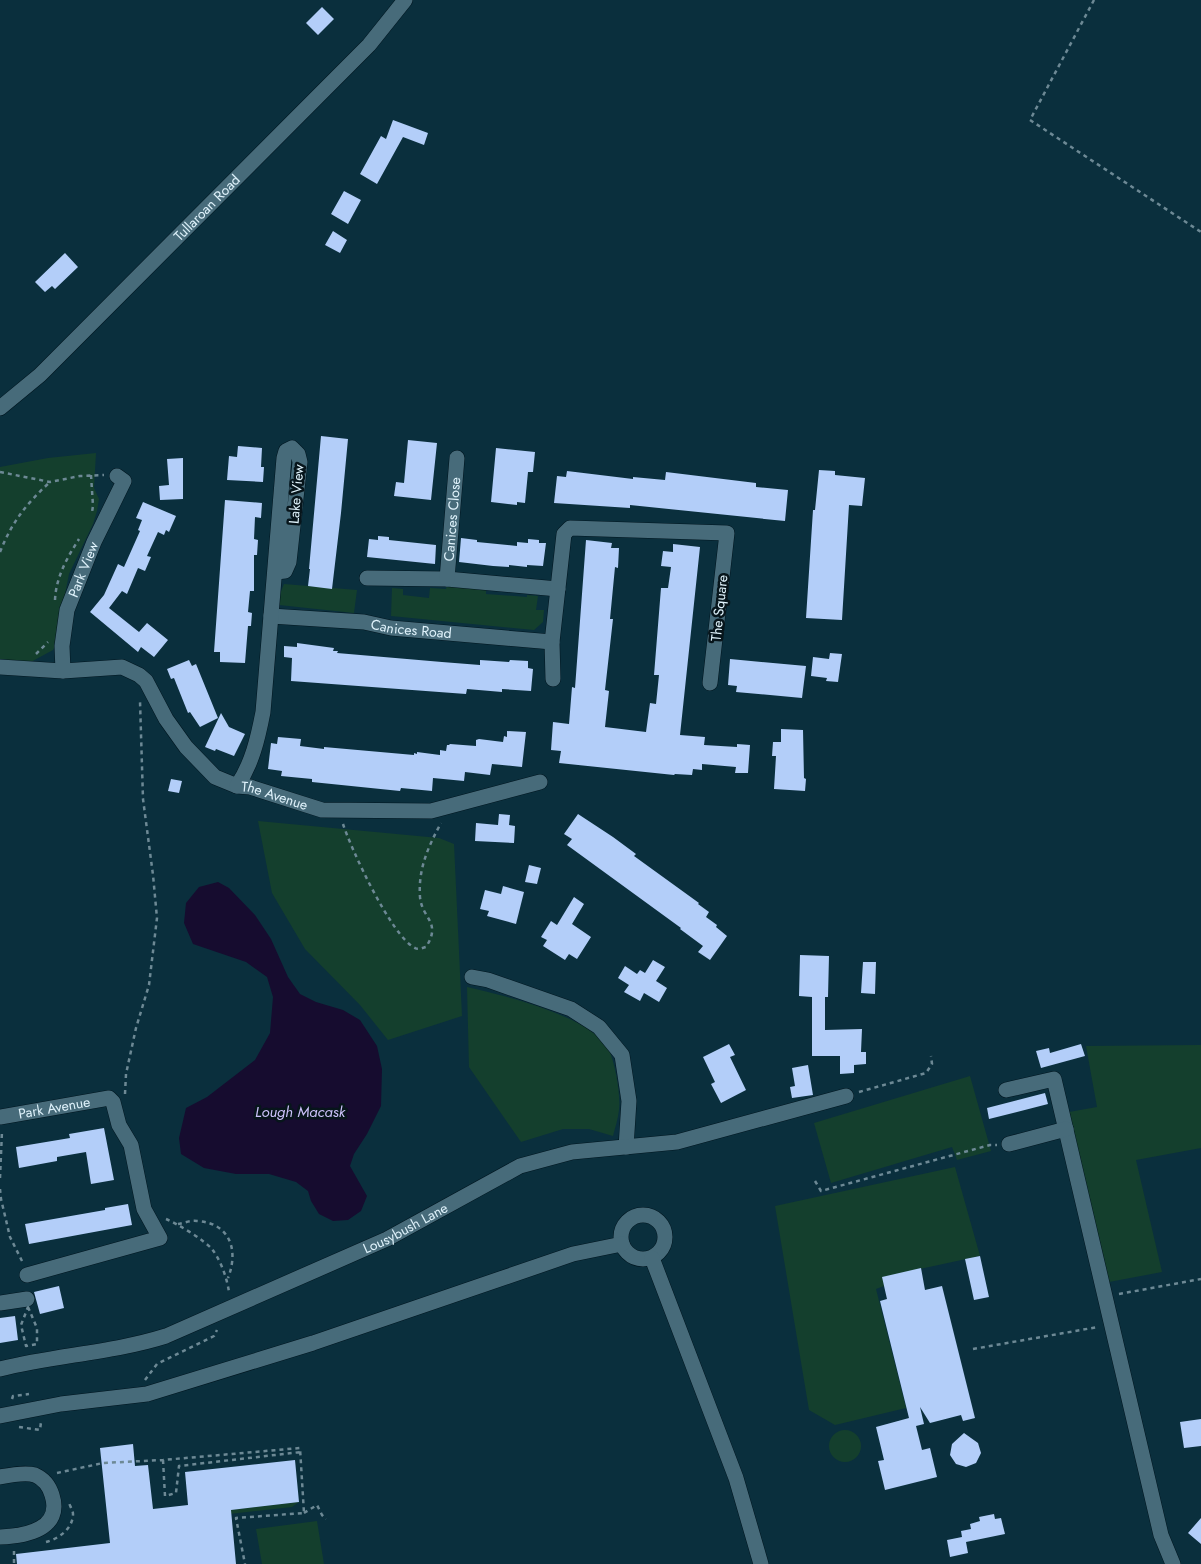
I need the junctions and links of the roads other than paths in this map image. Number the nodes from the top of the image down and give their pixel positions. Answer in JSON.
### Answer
{"nodes":[{"id":1,"x":405,"y":0,"type":"edge"},
{"id":2,"x":0,"y":408,"type":"edge"},
{"id":3,"x":457,"y":458,"type":"dead end"},
{"id":4,"x":115,"y":480,"type":"road end"},
{"id":5,"x":276,"y":572,"type":"junction"},
{"id":6,"x":366,"y":578,"type":"dead end"},
{"id":7,"x":447,"y":580,"type":"junction"},
{"id":8,"x":558,"y":589,"type":"junction"},
{"id":9,"x":271,"y":616,"type":"junction"},
{"id":10,"x":552,"y":642,"type":"junction"},
{"id":11,"x":0,"y":667,"type":"edge"},
{"id":12,"x":63,"y":671,"type":"junction"},
{"id":13,"x":553,"y":679,"type":"dead end"},
{"id":14,"x":710,"y":683,"type":"dead end"},
{"id":15,"x":540,"y":782,"type":"dead end"},
{"id":16,"x":237,"y":786,"type":"junction"},
{"id":17,"x":472,"y":977,"type":"dead end"},
{"id":18,"x":1006,"y":1090,"type":"dead end"},
{"id":19,"x":846,"y":1096,"type":"road end"},
{"id":20,"x":1,"y":1117,"type":"edge"},
{"id":21,"x":1066,"y":1129,"type":"junction"},
{"id":22,"x":1009,"y":1144,"type":"road end"},
{"id":23,"x":626,"y":1147,"type":"junction"},
{"id":24,"x":622,"y":1244,"type":"junction"},
{"id":25,"x":652,"y":1258,"type":"junction"},
{"id":26,"x":27,"y":1275,"type":"road end"},
{"id":27,"x":0,"y":1303,"type":"edge"},
{"id":28,"x":27,"y":1303,"type":"road end"},
{"id":29,"x":0,"y":1369,"type":"edge"},
{"id":30,"x":0,"y":1416,"type":"edge"},
{"id":31,"x":0,"y":1477,"type":"edge"},
{"id":32,"x":0,"y":1537,"type":"edge"},
{"id":33,"x":761,"y":1564,"type":"edge"},
{"id":34,"x":1173,"y":1564,"type":"edge"}],
"edges":[{"from":1,"to":2,"type":"street","name":"Tullaroan Road"},
{"from":3,"to":7,"type":"street","name":"Canices Close"},
{"from":4,"to":12,"type":"street","name":"Park View"},
{"from":5,"to":5,"type":"street","name":"Lake View"},
{"from":5,"to":9,"type":"street","name":"Lake View"},
{"from":6,"to":7,"type":"street","name":"Canices Close"},
{"from":7,"to":8,"type":"street","name":"Canices Close"},
{"from":8,"to":10,"type":"street"},
{"from":8,"to":14,"type":"street","name":"The Square"},
{"from":9,"to":10,"type":"street","name":"Canices Road"},
{"from":9,"to":16,"type":"street","name":"Lake View"},
{"from":10,"to":13,"type":"street"},
{"from":11,"to":12,"type":"street"},
{"from":12,"to":16,"type":"street","name":"The Avenue"},
{"from":15,"to":16,"type":"street","name":"The Avenue"},
{"from":17,"to":23,"type":"street"},
{"from":18,"to":21,"type":"street"},
{"from":19,"to":23,"type":"street","name":"Lousybush Lane"},
{"from":20,"to":26,"type":"street","name":"Park Avenue"},
{"from":21,"to":22,"type":"street"},
{"from":21,"to":34,"type":"street"},
{"from":23,"to":29,"type":"street","name":"Lousybush Lane"},
{"from":24,"to":25,"type":"street"},
{"from":24,"to":25,"type":"street"},
{"from":24,"to":30,"type":"street"},
{"from":25,"to":33,"type":"street"},
{"from":27,"to":28,"type":"street"},
{"from":31,"to":32,"type":"street"}]}
